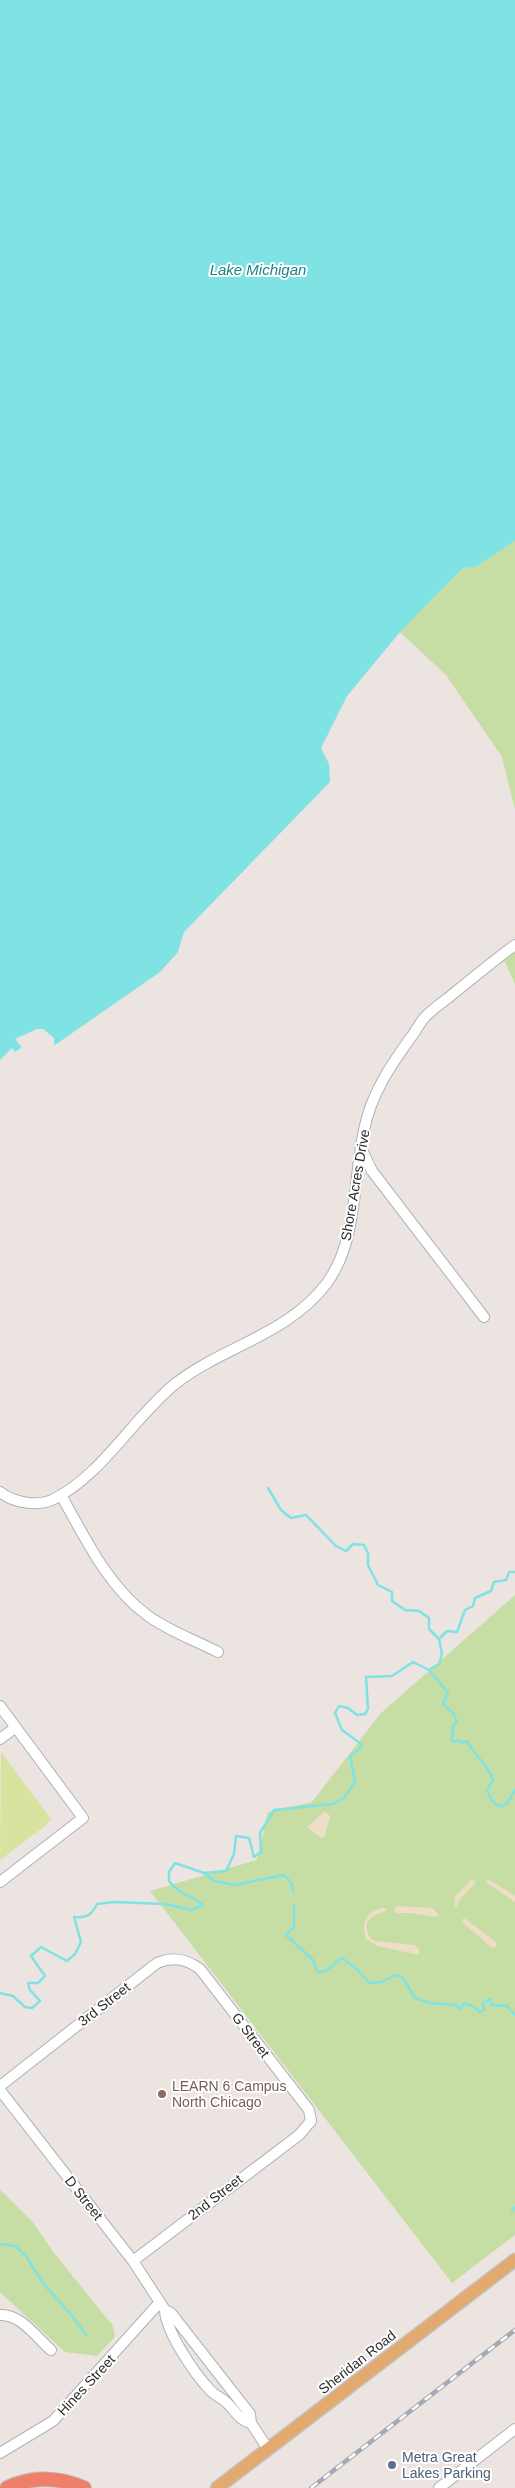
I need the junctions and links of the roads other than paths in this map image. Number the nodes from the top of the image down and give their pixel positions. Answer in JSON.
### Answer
{"nodes":[{"id":1,"x":515,"y":945,"type":"edge"},
{"id":2,"x":361,"y":1148,"type":"junction"},
{"id":3,"x":484,"y":1317,"type":"dead end"},
{"id":4,"x":0,"y":1492,"type":"edge"},
{"id":5,"x":61,"y":1495,"type":"junction"},
{"id":6,"x":218,"y":1652,"type":"dead end"},
{"id":7,"x":0,"y":1706,"type":"edge"},
{"id":8,"x":16,"y":1727,"type":"junction"},
{"id":9,"x":0,"y":1739,"type":"edge"},
{"id":10,"x":0,"y":1882,"type":"edge"},
{"id":11,"x":212,"y":1984,"type":"joint"},
{"id":12,"x":0,"y":2086,"type":"edge"},
{"id":13,"x":0,"y":2090,"type":"edge"},
{"id":14,"x":298,"y":2134,"type":"joint"},
{"id":15,"x":515,"y":2260,"type":"edge"},
{"id":16,"x":132,"y":2261,"type":"junction"},
{"id":17,"x":163,"y":2306,"type":"junction"},
{"id":18,"x":0,"y":2315,"type":"edge"},
{"id":19,"x":51,"y":2350,"type":"dead end"},
{"id":20,"x":251,"y":2423,"type":"junction"},
{"id":21,"x":515,"y":2429,"type":"edge"},
{"id":22,"x":268,"y":2449,"type":"junction"},
{"id":23,"x":0,"y":2453,"type":"edge"},
{"id":24,"x":7,"y":2488,"type":"edge"},
{"id":25,"x":84,"y":2488,"type":"edge"},
{"id":26,"x":217,"y":2488,"type":"edge"},
{"id":27,"x":439,"y":2488,"type":"edge"}],
"edges":[{"from":1,"to":2,"type":"street","name":"Shore Acres Drive"},
{"from":2,"to":3,"type":"street"},
{"from":2,"to":5,"type":"street","name":"Shore Acres Drive"},
{"from":4,"to":5,"type":"street","name":"Shore Acres Drive"},
{"from":5,"to":6,"type":"street"},
{"from":7,"to":8,"type":"street"},
{"from":8,"to":9,"type":"street"},
{"from":8,"to":10,"type":"street"},
{"from":11,"to":12,"type":"street","name":"3rd Street"},
{"from":11,"to":14,"type":"street","name":"G Street"},
{"from":13,"to":16,"type":"street","name":"D Street"},
{"from":14,"to":16,"type":"street","name":"2nd Street"},
{"from":15,"to":22,"type":"main road","name":"Sheridan Road"},
{"from":16,"to":17,"type":"street","name":"D Street"},
{"from":17,"to":20,"type":"street","name":"D Street"},
{"from":17,"to":20,"type":"street","name":"D Street"},
{"from":17,"to":23,"type":"street","name":"Hines Street"},
{"from":18,"to":19,"type":"street"},
{"from":20,"to":22,"type":"street","name":"D Street"},
{"from":21,"to":27,"type":"street"},
{"from":22,"to":26,"type":"main road","name":"Sheridan Road"},
{"from":24,"to":25,"type":"highway"}]}
